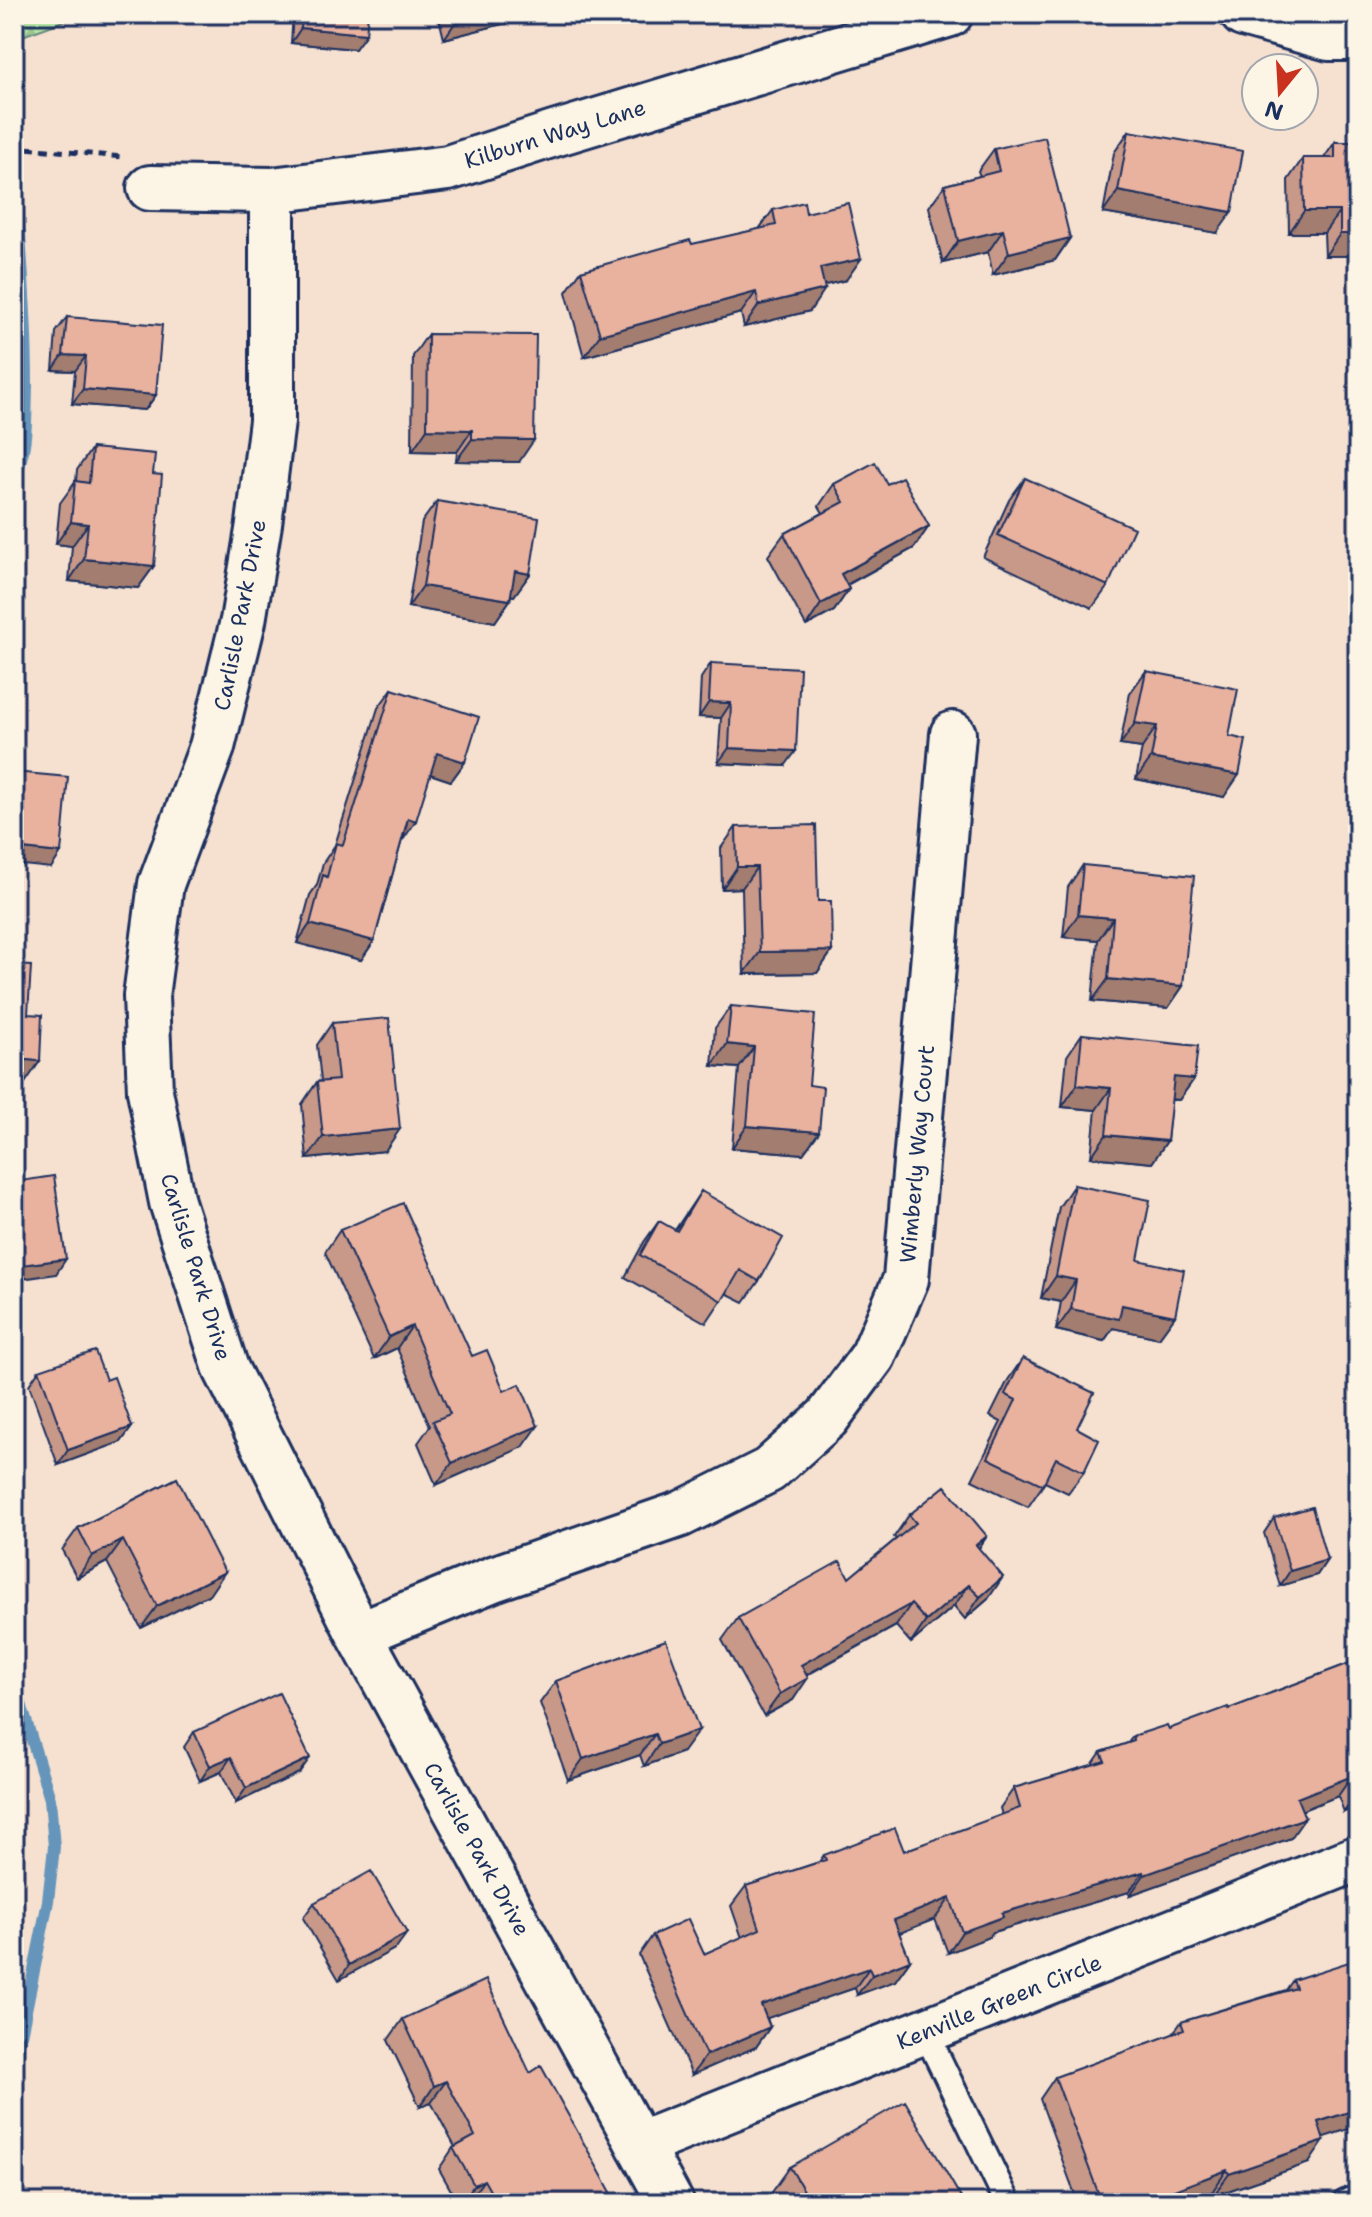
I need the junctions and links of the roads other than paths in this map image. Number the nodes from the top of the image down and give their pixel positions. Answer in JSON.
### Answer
{"nodes":[{"id":1,"x":950,"y":14,"type":"edge"},
{"id":2,"x":1243,"y":14,"type":"edge"},
{"id":3,"x":1358,"y":38,"type":"edge"},
{"id":4,"x":135,"y":173,"type":"road end"},
{"id":5,"x":272,"y":190,"type":"junction"},
{"id":6,"x":953,"y":734,"type":"dead end"},
{"id":7,"x":359,"y":1634,"type":"junction"},
{"id":8,"x":1358,"y":1858,"type":"edge"},
{"id":9,"x":925,"y":2031,"type":"junction"},
{"id":10,"x":639,"y":2145,"type":"junction"},
{"id":11,"x":1358,"y":2197,"type":"edge"},
{"id":12,"x":671,"y":2203,"type":"edge"},
{"id":13,"x":1008,"y":2203,"type":"edge"},
{"id":14,"x":1345,"y":2203,"type":"edge"}],
"edges":[{"from":1,"to":5,"type":"street","name":"Kilburn Way Lane"},
{"from":2,"to":3,"type":"street"},
{"from":4,"to":5,"type":"street","name":"Kilburn Way Lane"},
{"from":5,"to":7,"type":"street","name":"Carlisle Park Drive"},
{"from":6,"to":7,"type":"street","name":"Wimberly Way Court"},
{"from":7,"to":10,"type":"street","name":"Carlisle Park Drive"},
{"from":8,"to":9,"type":"street","name":"Kenville Green Circle"},
{"from":9,"to":10,"type":"street","name":"Kenville Green Circle"},
{"from":9,"to":13,"type":"lane"},
{"from":10,"to":12,"type":"street","name":"Carlisle Park Drive"},
{"from":11,"to":14,"type":"lane"}]}
